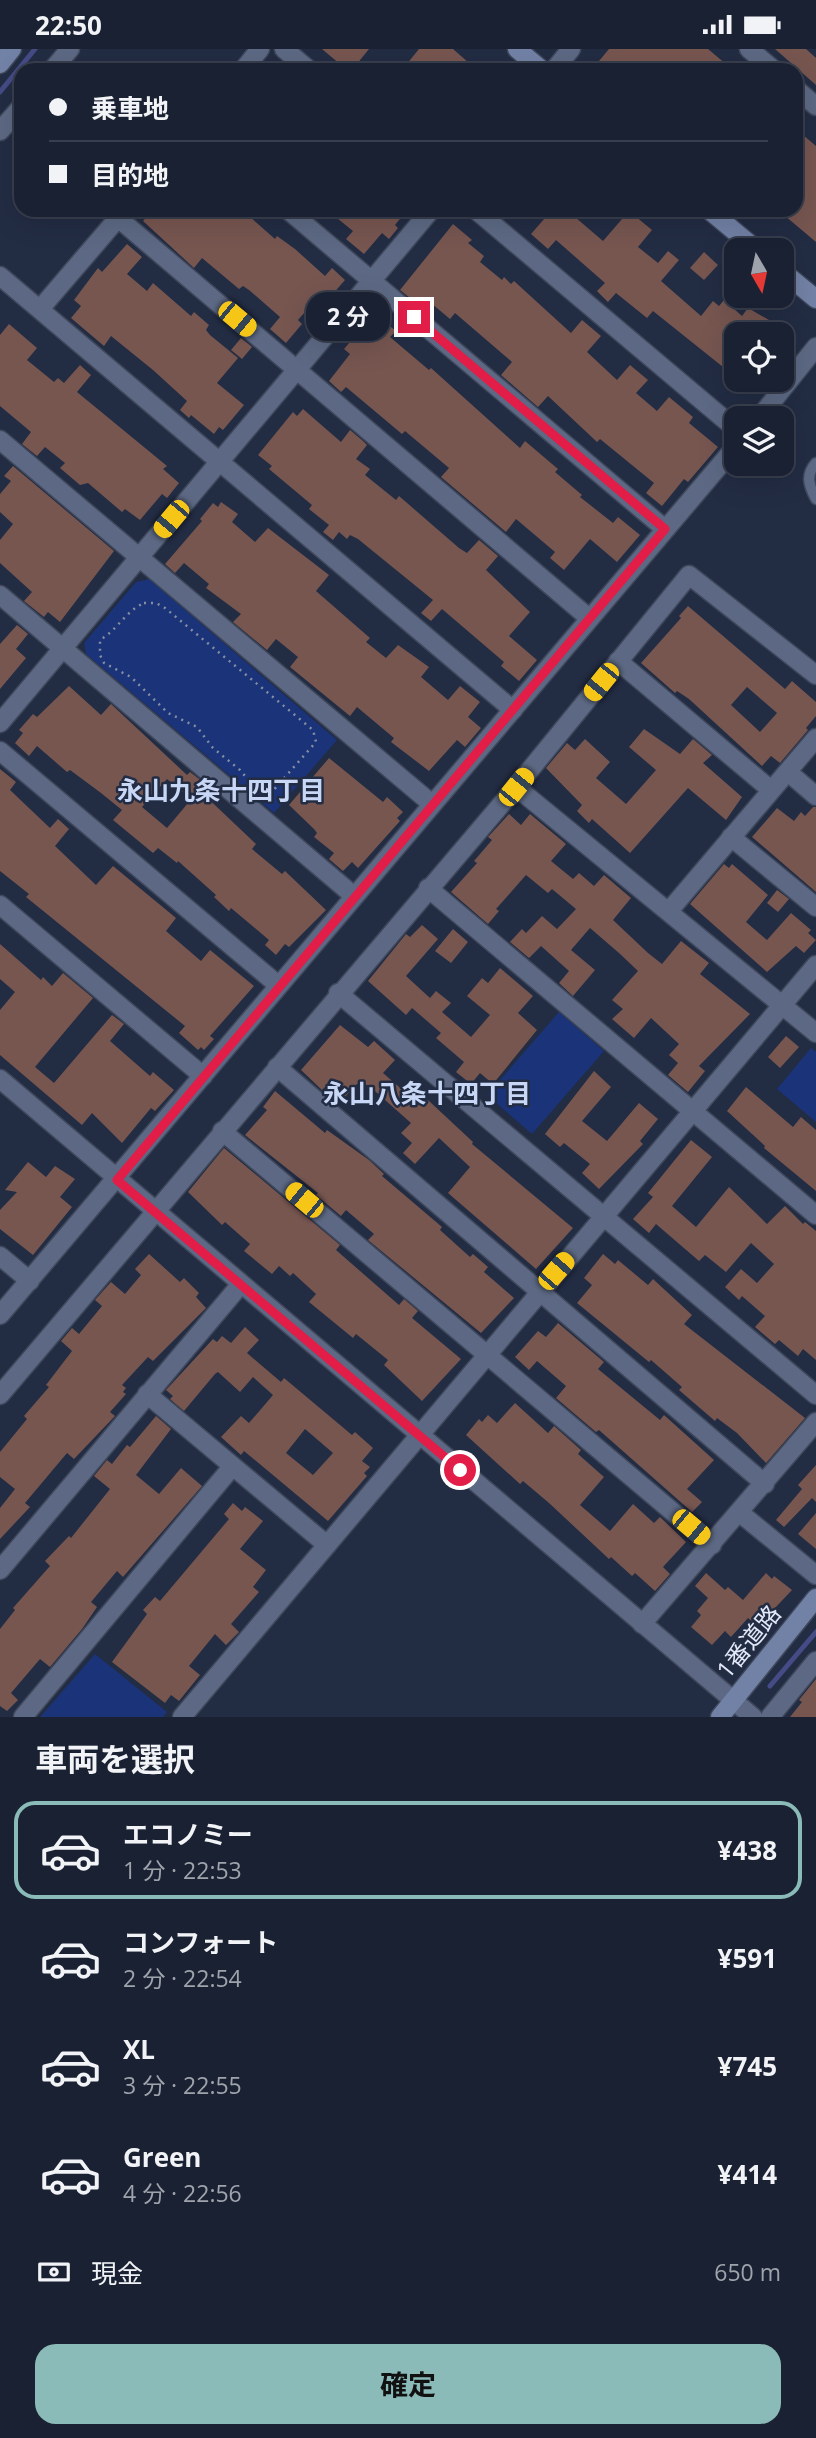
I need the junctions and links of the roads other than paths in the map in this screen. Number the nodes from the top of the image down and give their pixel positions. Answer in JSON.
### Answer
{"nodes":[{"id":1,"x":12,"y":49,"type":"edge"},
{"id":2,"x":70,"y":49,"type":"edge"},
{"id":3,"x":260,"y":49,"type":"edge"},
{"id":4,"x":284,"y":49,"type":"edge"},
{"id":5,"x":517,"y":49,"type":"edge"},
{"id":6,"x":571,"y":49,"type":"edge"},
{"id":7,"x":749,"y":49,"type":"edge"},
{"id":8,"x":58,"y":63,"type":"edge"},
{"id":9,"x":249,"y":63,"type":"edge"},
{"id":10,"x":301,"y":63,"type":"edge"},
{"id":11,"x":534,"y":63,"type":"edge"},
{"id":12,"x":560,"y":63,"type":"edge"},
{"id":13,"x":766,"y":63,"type":"edge"},
{"id":14,"x":0,"y":64,"type":"edge"},
{"id":15,"x":14,"y":115,"type":"edge"},
{"id":16,"x":0,"y":131,"type":"edge"},
{"id":17,"x":119,"y":217,"type":"edge"},
{"id":18,"x":125,"y":217,"type":"edge"},
{"id":19,"x":296,"y":217,"type":"edge"},
{"id":20,"x":425,"y":217,"type":"edge"},
{"id":21,"x":484,"y":217,"type":"edge"},
{"id":22,"x":717,"y":217,"type":"edge"},
{"id":23,"x":743,"y":238,"type":"edge"},
{"id":24,"x":0,"y":276,"type":"edge"},
{"id":25,"x":372,"y":281,"type":"junction"},
{"id":26,"x":794,"y":281,"type":"edge"},
{"id":27,"x":816,"y":299,"type":"edge"},
{"id":28,"x":40,"y":309,"type":"junction"},
{"id":29,"x":816,"y":347,"type":"edge"},
{"id":30,"x":297,"y":370,"type":"junction"},
{"id":31,"x":769,"y":406,"type":"edge"},
{"id":32,"x":724,"y":419,"type":"edge"},
{"id":33,"x":0,"y":440,"type":"edge"},
{"id":34,"x":724,"y":460,"type":"edge"},
{"id":35,"x":219,"y":461,"type":"junction"},
{"id":36,"x":816,"y":463,"type":"edge"},
{"id":37,"x":816,"y":499,"type":"edge"},
{"id":38,"x":665,"y":529,"type":"junction"},
{"id":39,"x":138,"y":558,"type":"junction"},
{"id":40,"x":0,"y":595,"type":"edge"},
{"id":41,"x":589,"y":618,"type":"junction"},
{"id":42,"x":63,"y":648,"type":"junction"},
{"id":43,"x":618,"y":660,"type":"junction"},
{"id":44,"x":816,"y":675,"type":"edge"},
{"id":45,"x":513,"y":710,"type":"junction"},
{"id":46,"x":0,"y":723,"type":"edge"},
{"id":47,"x":816,"y":738,"type":"edge"},
{"id":48,"x":0,"y":751,"type":"edge"},
{"id":49,"x":788,"y":772,"type":"junction"},
{"id":50,"x":516,"y":787,"type":"junction"},
{"id":51,"x":771,"y":790,"type":"junction"},
{"id":52,"x":816,"y":796,"type":"edge"},
{"id":53,"x":432,"y":804,"type":"junction"},
{"id":54,"x":731,"y":837,"type":"junction"},
{"id":55,"x":428,"y":888,"type":"junction"},
{"id":56,"x":354,"y":896,"type":"junction"},
{"id":57,"x":0,"y":905,"type":"edge"},
{"id":58,"x":816,"y":907,"type":"edge"},
{"id":59,"x":669,"y":911,"type":"junction"},
{"id":60,"x":816,"y":965,"type":"edge"},
{"id":61,"x":278,"y":985,"type":"junction"},
{"id":62,"x":338,"y":993,"type":"junction"},
{"id":63,"x":782,"y":1005,"type":"junction"},
{"id":64,"x":816,"y":1033,"type":"edge"},
{"id":65,"x":277,"y":1067,"type":"junction"},
{"id":66,"x":203,"y":1076,"type":"junction"},
{"id":67,"x":0,"y":1079,"type":"edge"},
{"id":68,"x":691,"y":1109,"type":"junction"},
{"id":69,"x":222,"y":1131,"type":"junction"},
{"id":70,"x":117,"y":1180,"type":"junction"},
{"id":71,"x":154,"y":1210,"type":"junction"},
{"id":72,"x":816,"y":1215,"type":"edge"},
{"id":73,"x":603,"y":1216,"type":"junction"},
{"id":74,"x":0,"y":1256,"type":"edge"},
{"id":75,"x":30,"y":1281,"type":"junction"},
{"id":76,"x":241,"y":1284,"type":"junction"},
{"id":77,"x":540,"y":1290,"type":"junction"},
{"id":78,"x":0,"y":1315,"type":"edge"},
{"id":79,"x":487,"y":1354,"type":"junction"},
{"id":80,"x":147,"y":1394,"type":"junction"},
{"id":81,"x":0,"y":1395,"type":"edge"},
{"id":82,"x":816,"y":1395,"type":"edge"},
{"id":83,"x":816,"y":1422,"type":"edge"},
{"id":84,"x":419,"y":1436,"type":"junction"},
{"id":85,"x":232,"y":1467,"type":"junction"},
{"id":86,"x":765,"y":1484,"type":"junction"},
{"id":87,"x":740,"y":1513,"type":"junction"},
{"id":88,"x":327,"y":1545,"type":"junction"},
{"id":89,"x":712,"y":1545,"type":"junction"},
{"id":90,"x":0,"y":1570,"type":"edge"},
{"id":91,"x":816,"y":1575,"type":"edge"},
{"id":92,"x":816,"y":1598,"type":"edge"},
{"id":93,"x":642,"y":1624,"type":"junction"},
{"id":94,"x":816,"y":1661,"type":"edge"},
{"id":95,"x":734,"y":1701,"type":"junction"},
{"id":96,"x":23,"y":1717,"type":"edge"},
{"id":97,"x":182,"y":1717,"type":"edge"},
{"id":98,"x":720,"y":1717,"type":"edge"},
{"id":99,"x":753,"y":1717,"type":"edge"},
{"id":100,"x":770,"y":1717,"type":"edge"}],
"edges":[{"from":1,"to":14,"type":"street"},
{"from":2,"to":8,"type":"street"},
{"from":3,"to":9,"type":"street"},
{"from":4,"to":10,"type":"street"},
{"from":5,"to":11,"type":"street"},
{"from":6,"to":12,"type":"street"},
{"from":7,"to":13,"type":"street"},
{"from":15,"to":16,"type":"street"},
{"from":17,"to":28,"type":"street"},
{"from":18,"to":30,"type":"street"},
{"from":19,"to":25,"type":"street"},
{"from":20,"to":25,"type":"street"},
{"from":21,"to":32,"type":"street"},
{"from":22,"to":23,"type":"street"},
{"from":24,"to":28,"type":"street"},
{"from":25,"to":30,"type":"street"},
{"from":25,"to":38,"type":"street"},
{"from":26,"to":27,"type":"street"},
{"from":28,"to":35,"type":"street"},
{"from":29,"to":31,"type":"street"},
{"from":30,"to":35,"type":"street"},
{"from":30,"to":41,"type":"street"},
{"from":33,"to":39,"type":"street"},
{"from":34,"to":38,"type":"street"},
{"from":35,"to":39,"type":"street"},
{"from":35,"to":45,"type":"street"},
{"from":36,"to":37,"type":"lane"},
{"from":38,"to":41,"type":"street"},
{"from":39,"to":42,"type":"street"},
{"from":39,"to":53,"type":"street"},
{"from":40,"to":42,"type":"street"},
{"from":41,"to":45,"type":"street"},
{"from":42,"to":46,"type":"street"},
{"from":42,"to":56,"type":"street"},
{"from":43,"to":44,"type":"street"},
{"from":43,"to":50,"type":"street"},
{"from":43,"to":51,"type":"street"},
{"from":45,"to":53,"type":"street"},
{"from":47,"to":49,"type":"street"},
{"from":48,"to":61,"type":"street"},
{"from":49,"to":51,"type":"street"},
{"from":49,"to":52,"type":"street"},
{"from":50,"to":55,"type":"street"},
{"from":50,"to":59,"type":"street"},
{"from":51,"to":54,"type":"street"},
{"from":53,"to":56,"type":"street"},
{"from":54,"to":58,"type":"street"},
{"from":54,"to":59,"type":"street"},
{"from":55,"to":62,"type":"street"},
{"from":55,"to":68,"type":"street"},
{"from":56,"to":61,"type":"street"},
{"from":57,"to":66,"type":"street"},
{"from":59,"to":63,"type":"street"},
{"from":60,"to":63,"type":"street"},
{"from":61,"to":66,"type":"street"},
{"from":62,"to":65,"type":"street"},
{"from":62,"to":73,"type":"street"},
{"from":63,"to":64,"type":"street"},
{"from":63,"to":68,"type":"street"},
{"from":65,"to":69,"type":"street"},
{"from":65,"to":77,"type":"street"},
{"from":66,"to":70,"type":"street"},
{"from":67,"to":70,"type":"street"},
{"from":68,"to":72,"type":"street"},
{"from":68,"to":73,"type":"street"},
{"from":69,"to":71,"type":"street"},
{"from":69,"to":79,"type":"street"},
{"from":70,"to":71,"type":"street"},
{"from":70,"to":75,"type":"street"},
{"from":71,"to":76,"type":"street"},
{"from":71,"to":81,"type":"street"},
{"from":73,"to":77,"type":"street"},
{"from":73,"to":82,"type":"street"},
{"from":74,"to":75,"type":"street"},
{"from":75,"to":78,"type":"street"},
{"from":76,"to":80,"type":"street"},
{"from":76,"to":84,"type":"street"},
{"from":77,"to":79,"type":"street"},
{"from":77,"to":86,"type":"street"},
{"from":79,"to":84,"type":"street"},
{"from":79,"to":89,"type":"street"},
{"from":80,"to":85,"type":"street"},
{"from":80,"to":90,"type":"street"},
{"from":83,"to":86,"type":"street"},
{"from":84,"to":88,"type":"street"},
{"from":84,"to":93,"type":"street"},
{"from":85,"to":88,"type":"street"},
{"from":85,"to":96,"type":"street"},
{"from":86,"to":87,"type":"street"},
{"from":87,"to":89,"type":"street"},
{"from":87,"to":91,"type":"street"},
{"from":88,"to":97,"type":"street"},
{"from":89,"to":93,"type":"street"},
{"from":92,"to":95,"type":"street","name":"1番道路"},
{"from":93,"to":95,"type":"street"},
{"from":94,"to":100,"type":"street"},
{"from":95,"to":98,"type":"street","name":"1番道路"},
{"from":95,"to":99,"type":"street"}]}
